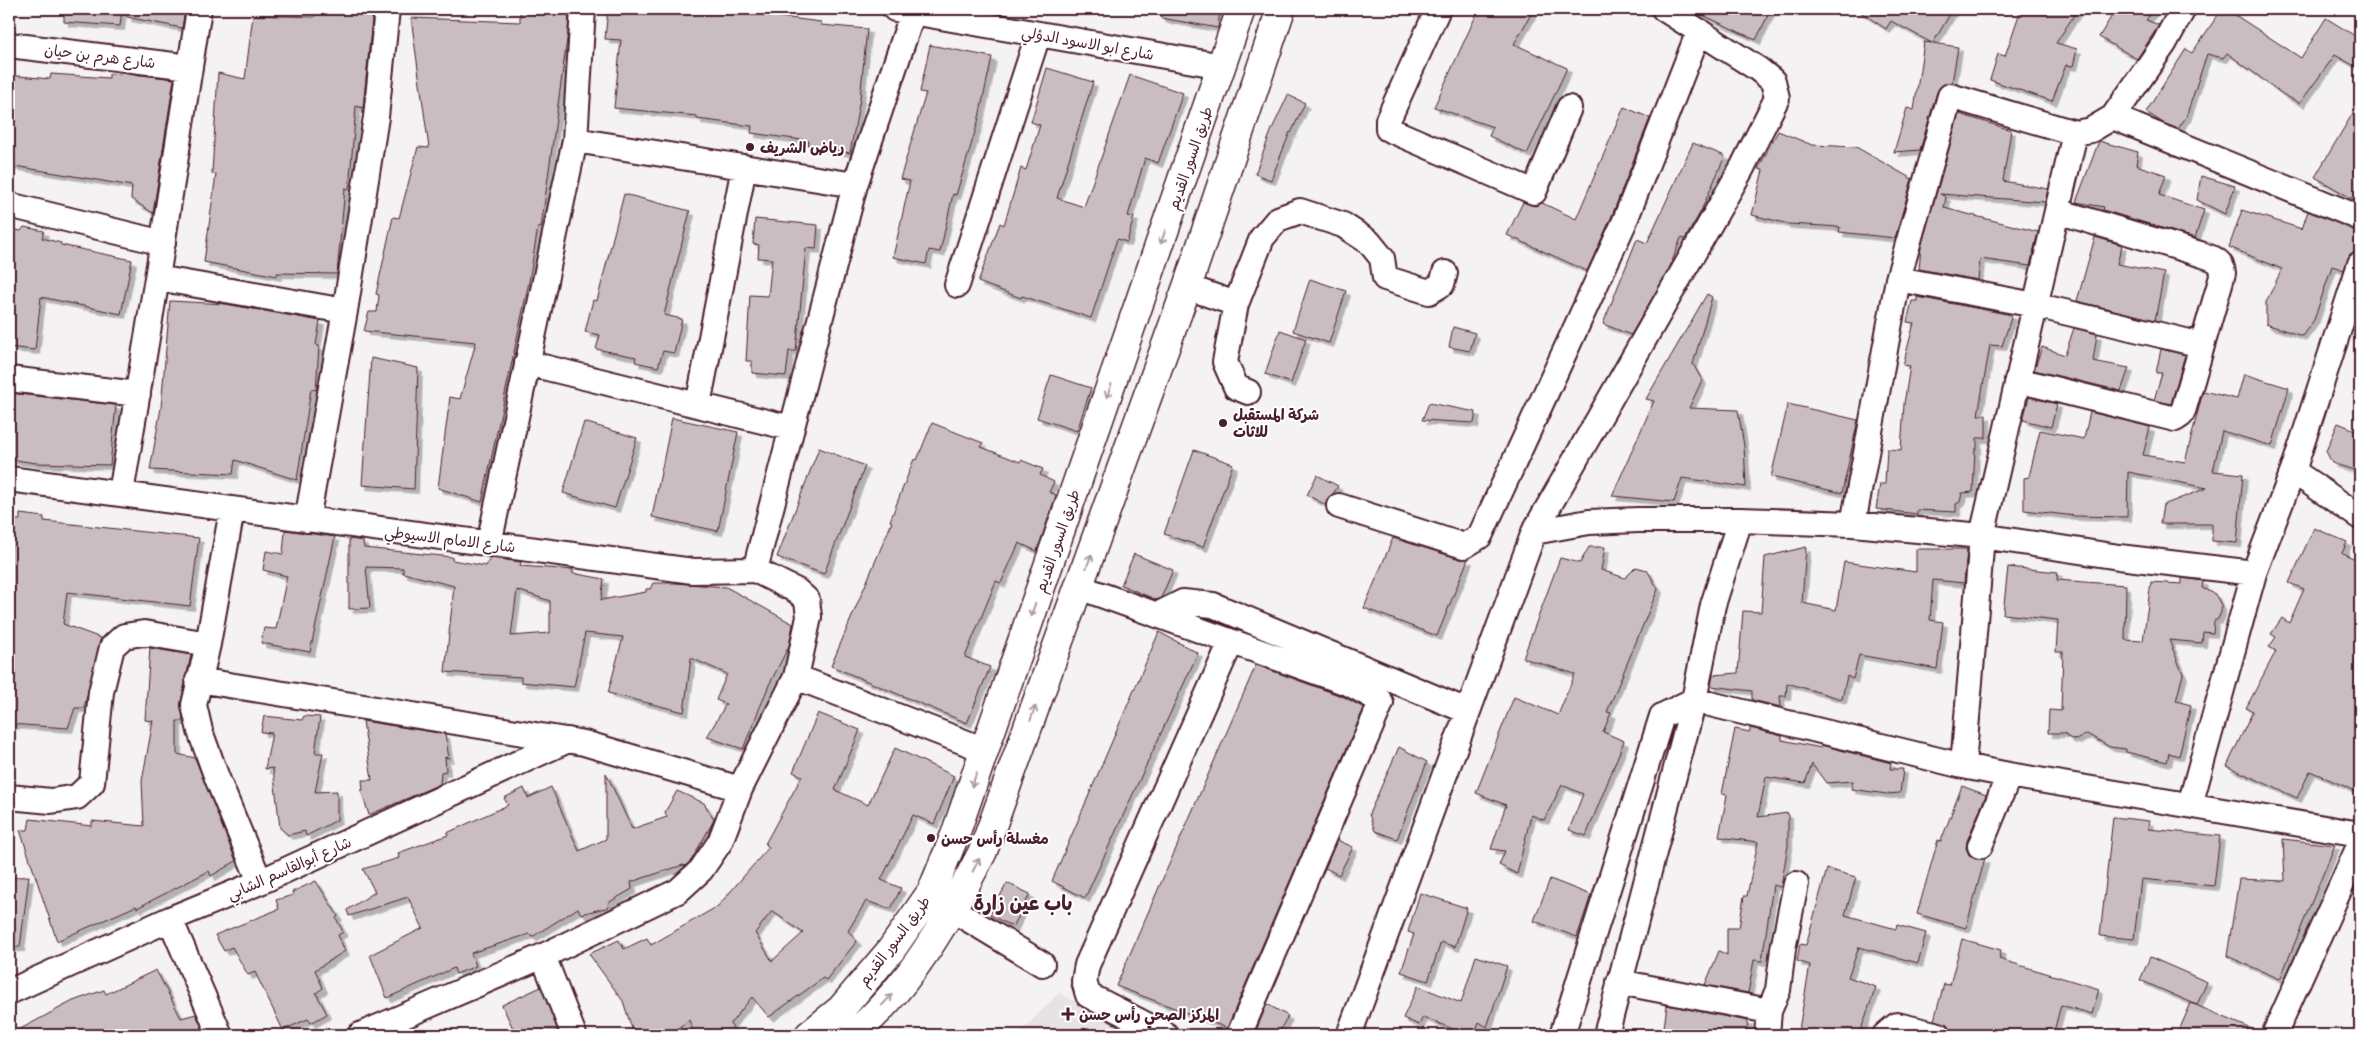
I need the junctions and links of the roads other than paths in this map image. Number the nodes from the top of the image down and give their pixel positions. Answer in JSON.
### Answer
{"nodes":[{"id":1,"x":199,"y":9,"type":"edge"},
{"id":2,"x":387,"y":9,"type":"edge"},
{"id":3,"x":583,"y":9,"type":"edge"},
{"id":4,"x":1241,"y":9,"type":"edge"},
{"id":5,"x":1281,"y":9,"type":"edge"},
{"id":6,"x":1438,"y":9,"type":"edge"},
{"id":7,"x":1664,"y":9,"type":"edge"},
{"id":8,"x":2183,"y":9,"type":"edge"},
{"id":9,"x":904,"y":10,"type":"edge"},
{"id":10,"x":1699,"y":31,"type":"junction"},
{"id":11,"x":1038,"y":34,"type":"junction"},
{"id":12,"x":9,"y":46,"type":"edge"},
{"id":13,"x":1222,"y":66,"type":"junction"},
{"id":14,"x":190,"y":67,"type":"junction"},
{"id":15,"x":1569,"y":108,"type":"dead end"},
{"id":16,"x":2113,"y":116,"type":"junction"},
{"id":17,"x":2075,"y":133,"type":"junction"},
{"id":18,"x":575,"y":140,"type":"junction"},
{"id":19,"x":744,"y":167,"type":"junction"},
{"id":20,"x":855,"y":185,"type":"junction"},
{"id":21,"x":9,"y":205,"type":"edge"},
{"id":22,"x":2057,"y":211,"type":"junction"},
{"id":23,"x":2360,"y":218,"type":"edge"},
{"id":24,"x":163,"y":243,"type":"junction"},
{"id":25,"x":2360,"y":264,"type":"edge"},
{"id":26,"x":1150,"y":272,"type":"junction"},
{"id":27,"x":1446,"y":273,"type":"dead end"},
{"id":28,"x":158,"y":278,"type":"junction"},
{"id":29,"x":1898,"y":279,"type":"junction"},
{"id":30,"x":957,"y":285,"type":"dead end"},
{"id":31,"x":1188,"y":287,"type":"junction"},
{"id":32,"x":1236,"y":304,"type":"junction"},
{"id":33,"x":2035,"y":305,"type":"junction"},
{"id":34,"x":345,"y":311,"type":"junction"},
{"id":35,"x":2202,"y":345,"type":"junction"},
{"id":36,"x":527,"y":363,"type":"junction"},
{"id":37,"x":9,"y":379,"type":"edge"},
{"id":38,"x":2017,"y":380,"type":"junction"},
{"id":39,"x":1248,"y":392,"type":"dead end"},
{"id":40,"x":138,"y":394,"type":"junction"},
{"id":41,"x":698,"y":405,"type":"junction"},
{"id":42,"x":791,"y":428,"type":"junction"},
{"id":43,"x":2293,"y":470,"type":"junction"},
{"id":44,"x":9,"y":479,"type":"edge"},
{"id":45,"x":121,"y":493,"type":"junction"},
{"id":46,"x":1339,"y":506,"type":"dead end"},
{"id":47,"x":232,"y":510,"type":"junction"},
{"id":48,"x":2360,"y":517,"type":"edge"},
{"id":49,"x":307,"y":520,"type":"junction"},
{"id":50,"x":1740,"y":520,"type":"junction"},
{"id":51,"x":1853,"y":524,"type":"junction"},
{"id":52,"x":1534,"y":532,"type":"junction"},
{"id":53,"x":1982,"y":536,"type":"junction"},
{"id":54,"x":489,"y":544,"type":"junction"},
{"id":55,"x":755,"y":570,"type":"junction"},
{"id":56,"x":2254,"y":573,"type":"junction"},
{"id":57,"x":1079,"y":587,"type":"junction"},
{"id":58,"x":1157,"y":615,"type":"junction"},
{"id":59,"x":1231,"y":642,"type":"junction"},
{"id":60,"x":208,"y":644,"type":"junction"},
{"id":61,"x":796,"y":677,"type":"junction"},
{"id":62,"x":198,"y":680,"type":"junction"},
{"id":63,"x":1694,"y":700,"type":"junction"},
{"id":64,"x":1467,"y":711,"type":"junction"},
{"id":65,"x":568,"y":740,"type":"junction"},
{"id":66,"x":985,"y":750,"type":"junction"},
{"id":67,"x":1963,"y":766,"type":"junction"},
{"id":68,"x":2008,"y":776,"type":"junction"},
{"id":69,"x":740,"y":789,"type":"junction"},
{"id":70,"x":9,"y":797,"type":"edge"},
{"id":71,"x":2190,"y":804,"type":"junction"},
{"id":72,"x":2360,"y":834,"type":"edge"},
{"id":73,"x":2360,"y":844,"type":"edge"},
{"id":74,"x":1980,"y":846,"type":"dead end"},
{"id":75,"x":260,"y":882,"type":"junction"},
{"id":76,"x":1796,"y":884,"type":"dead end"},
{"id":77,"x":953,"y":910,"type":"junction"},
{"id":78,"x":170,"y":918,"type":"junction"},
{"id":79,"x":543,"y":956,"type":"junction"},
{"id":80,"x":1042,"y":964,"type":"dead end"},
{"id":81,"x":1619,"y":982,"type":"junction"},
{"id":82,"x":9,"y":992,"type":"edge"},
{"id":83,"x":841,"y":1009,"type":"junction"},
{"id":84,"x":1769,"y":1011,"type":"junction"},
{"id":85,"x":855,"y":1033,"type":"edge"},
{"id":86,"x":1352,"y":1034,"type":"edge"},
{"id":87,"x":220,"y":1035,"type":"edge"},
{"id":88,"x":360,"y":1035,"type":"edge"},
{"id":89,"x":574,"y":1035,"type":"edge"},
{"id":90,"x":809,"y":1035,"type":"edge"},
{"id":91,"x":1166,"y":1035,"type":"edge"},
{"id":92,"x":1239,"y":1035,"type":"edge"},
{"id":93,"x":1562,"y":1035,"type":"edge"},
{"id":94,"x":1606,"y":1035,"type":"edge"},
{"id":95,"x":1767,"y":1035,"type":"edge"},
{"id":96,"x":1885,"y":1035,"type":"edge"},
{"id":97,"x":1939,"y":1035,"type":"edge"},
{"id":98,"x":2274,"y":1035,"type":"edge"}],
"edges":[{"from":1,"to":14,"type":"street"},
{"from":2,"to":34,"type":"street"},
{"from":3,"to":18,"type":"street"},
{"from":4,"to":13,"type":"main road","name":"طريق السور القديم"},
{"from":5,"to":31,"type":"main road","name":"طريق السور القديم"},
{"from":6,"to":15,"type":"street"},
{"from":7,"to":10,"type":"street"},
{"from":8,"to":16,"type":"street"},
{"from":9,"to":11,"type":"street","name":"شارع ابو الاسود الدؤلي"},
{"from":9,"to":20,"type":"street"},
{"from":10,"to":46,"type":"street"},
{"from":10,"to":52,"type":"street"},
{"from":11,"to":13,"type":"street","name":"شارع ابو الاسود الدؤلي"},
{"from":11,"to":30,"type":"street"},
{"from":12,"to":14,"type":"street","name":"شارع هرم بن حيان"},
{"from":13,"to":26,"type":"main road","name":"طريق السور القديم","one_way":true},
{"from":14,"to":24,"type":"street"},
{"from":16,"to":17,"type":"street"},
{"from":16,"to":23,"type":"street"},
{"from":17,"to":22,"type":"street"},
{"from":17,"to":29,"type":"street"},
{"from":18,"to":19,"type":"street"},
{"from":18,"to":36,"type":"street"},
{"from":19,"to":20,"type":"street"},
{"from":19,"to":41,"type":"street"},
{"from":20,"to":42,"type":"street"},
{"from":21,"to":24,"type":"street"},
{"from":22,"to":33,"type":"street"},
{"from":22,"to":35,"type":"street"},
{"from":24,"to":28,"type":"street"},
{"from":25,"to":43,"type":"street"},
{"from":26,"to":31,"type":"main road"},
{"from":26,"to":66,"type":"main road","name":"طريق السور القديم","one_way":true},
{"from":27,"to":32,"type":"street"},
{"from":28,"to":34,"type":"street"},
{"from":28,"to":40,"type":"street"},
{"from":29,"to":33,"type":"street"},
{"from":29,"to":51,"type":"street"},
{"from":31,"to":32,"type":"street"},
{"from":57,"to":31,"type":"main road","name":"طريق السور القديم","one_way":true},
{"from":32,"to":39,"type":"street"},
{"from":33,"to":35,"type":"street"},
{"from":33,"to":38,"type":"street"},
{"from":34,"to":49,"type":"street"},
{"from":35,"to":38,"type":"street"},
{"from":36,"to":41,"type":"street"},
{"from":36,"to":54,"type":"street"},
{"from":37,"to":40,"type":"street"},
{"from":38,"to":53,"type":"street"},
{"from":40,"to":45,"type":"street"},
{"from":41,"to":42,"type":"street"},
{"from":42,"to":55,"type":"street"},
{"from":43,"to":48,"type":"street"},
{"from":43,"to":56,"type":"street"},
{"from":44,"to":45,"type":"street","name":"شارع الامام الاسيوطي"},
{"from":45,"to":47,"type":"street","name":"شارع الامام الاسيوطي"},
{"from":47,"to":49,"type":"street","name":"شارع الامام الاسيوطي"},
{"from":47,"to":60,"type":"street"},
{"from":49,"to":54,"type":"street","name":"شارع الامام الاسيوطي"},
{"from":50,"to":51,"type":"street"},
{"from":50,"to":52,"type":"street"},
{"from":50,"to":63,"type":"street"},
{"from":51,"to":53,"type":"street"},
{"from":52,"to":64,"type":"street"},
{"from":53,"to":56,"type":"street"},
{"from":53,"to":67,"type":"street"},
{"from":54,"to":55,"type":"street","name":"شارع الامام الاسيوطي"},
{"from":55,"to":61,"type":"street","name":"شارع الامام الاسيوطي"},
{"from":56,"to":71,"type":"street"},
{"from":57,"to":58,"type":"street"},
{"from":77,"to":57,"type":"main road","name":"طريق السور القديم","one_way":true},
{"from":58,"to":59,"type":"street"},
{"from":58,"to":64,"type":"street"},
{"from":59,"to":91,"type":"street"},
{"from":59,"to":92,"type":"street"},
{"from":60,"to":62,"type":"street"},
{"from":60,"to":70,"type":"street"},
{"from":61,"to":66,"type":"street"},
{"from":61,"to":69,"type":"street"},
{"from":62,"to":65,"type":"street"},
{"from":62,"to":75,"type":"street"},
{"from":63,"to":67,"type":"street"},
{"from":63,"to":81,"type":"street"},
{"from":63,"to":93,"type":"street"},
{"from":64,"to":86,"type":"street"},
{"from":65,"to":69,"type":"street"},
{"from":65,"to":75,"type":"street","name":"شارع أبوالقاسم الشابي"},
{"from":66,"to":83,"type":"main road","name":"طريق السور القديم","one_way":true},
{"from":67,"to":68,"type":"street"},
{"from":68,"to":71,"type":"street"},
{"from":68,"to":74,"type":"street"},
{"from":69,"to":79,"type":"street"},
{"from":71,"to":72,"type":"street"},
{"from":73,"to":98,"type":"street"},
{"from":75,"to":78,"type":"street","name":"شارع أبوالقاسم الشابي"},
{"from":76,"to":84,"type":"street"},
{"from":77,"to":80,"type":"street"},
{"from":85,"to":77,"type":"main road","name":"طريق السور القديم","one_way":true},
{"from":78,"to":82,"type":"street","name":"شارع أبوالقاسم الشابي"},
{"from":78,"to":87,"type":"street"},
{"from":79,"to":88,"type":"street"},
{"from":79,"to":89,"type":"street"},
{"from":81,"to":84,"type":"street"},
{"from":81,"to":94,"type":"street"},
{"from":83,"to":85,"type":"main road"},
{"from":83,"to":90,"type":"main road","name":"طريق السور القديم"},
{"from":84,"to":95,"type":"street"},
{"from":96,"to":97,"type":"street"}]}
